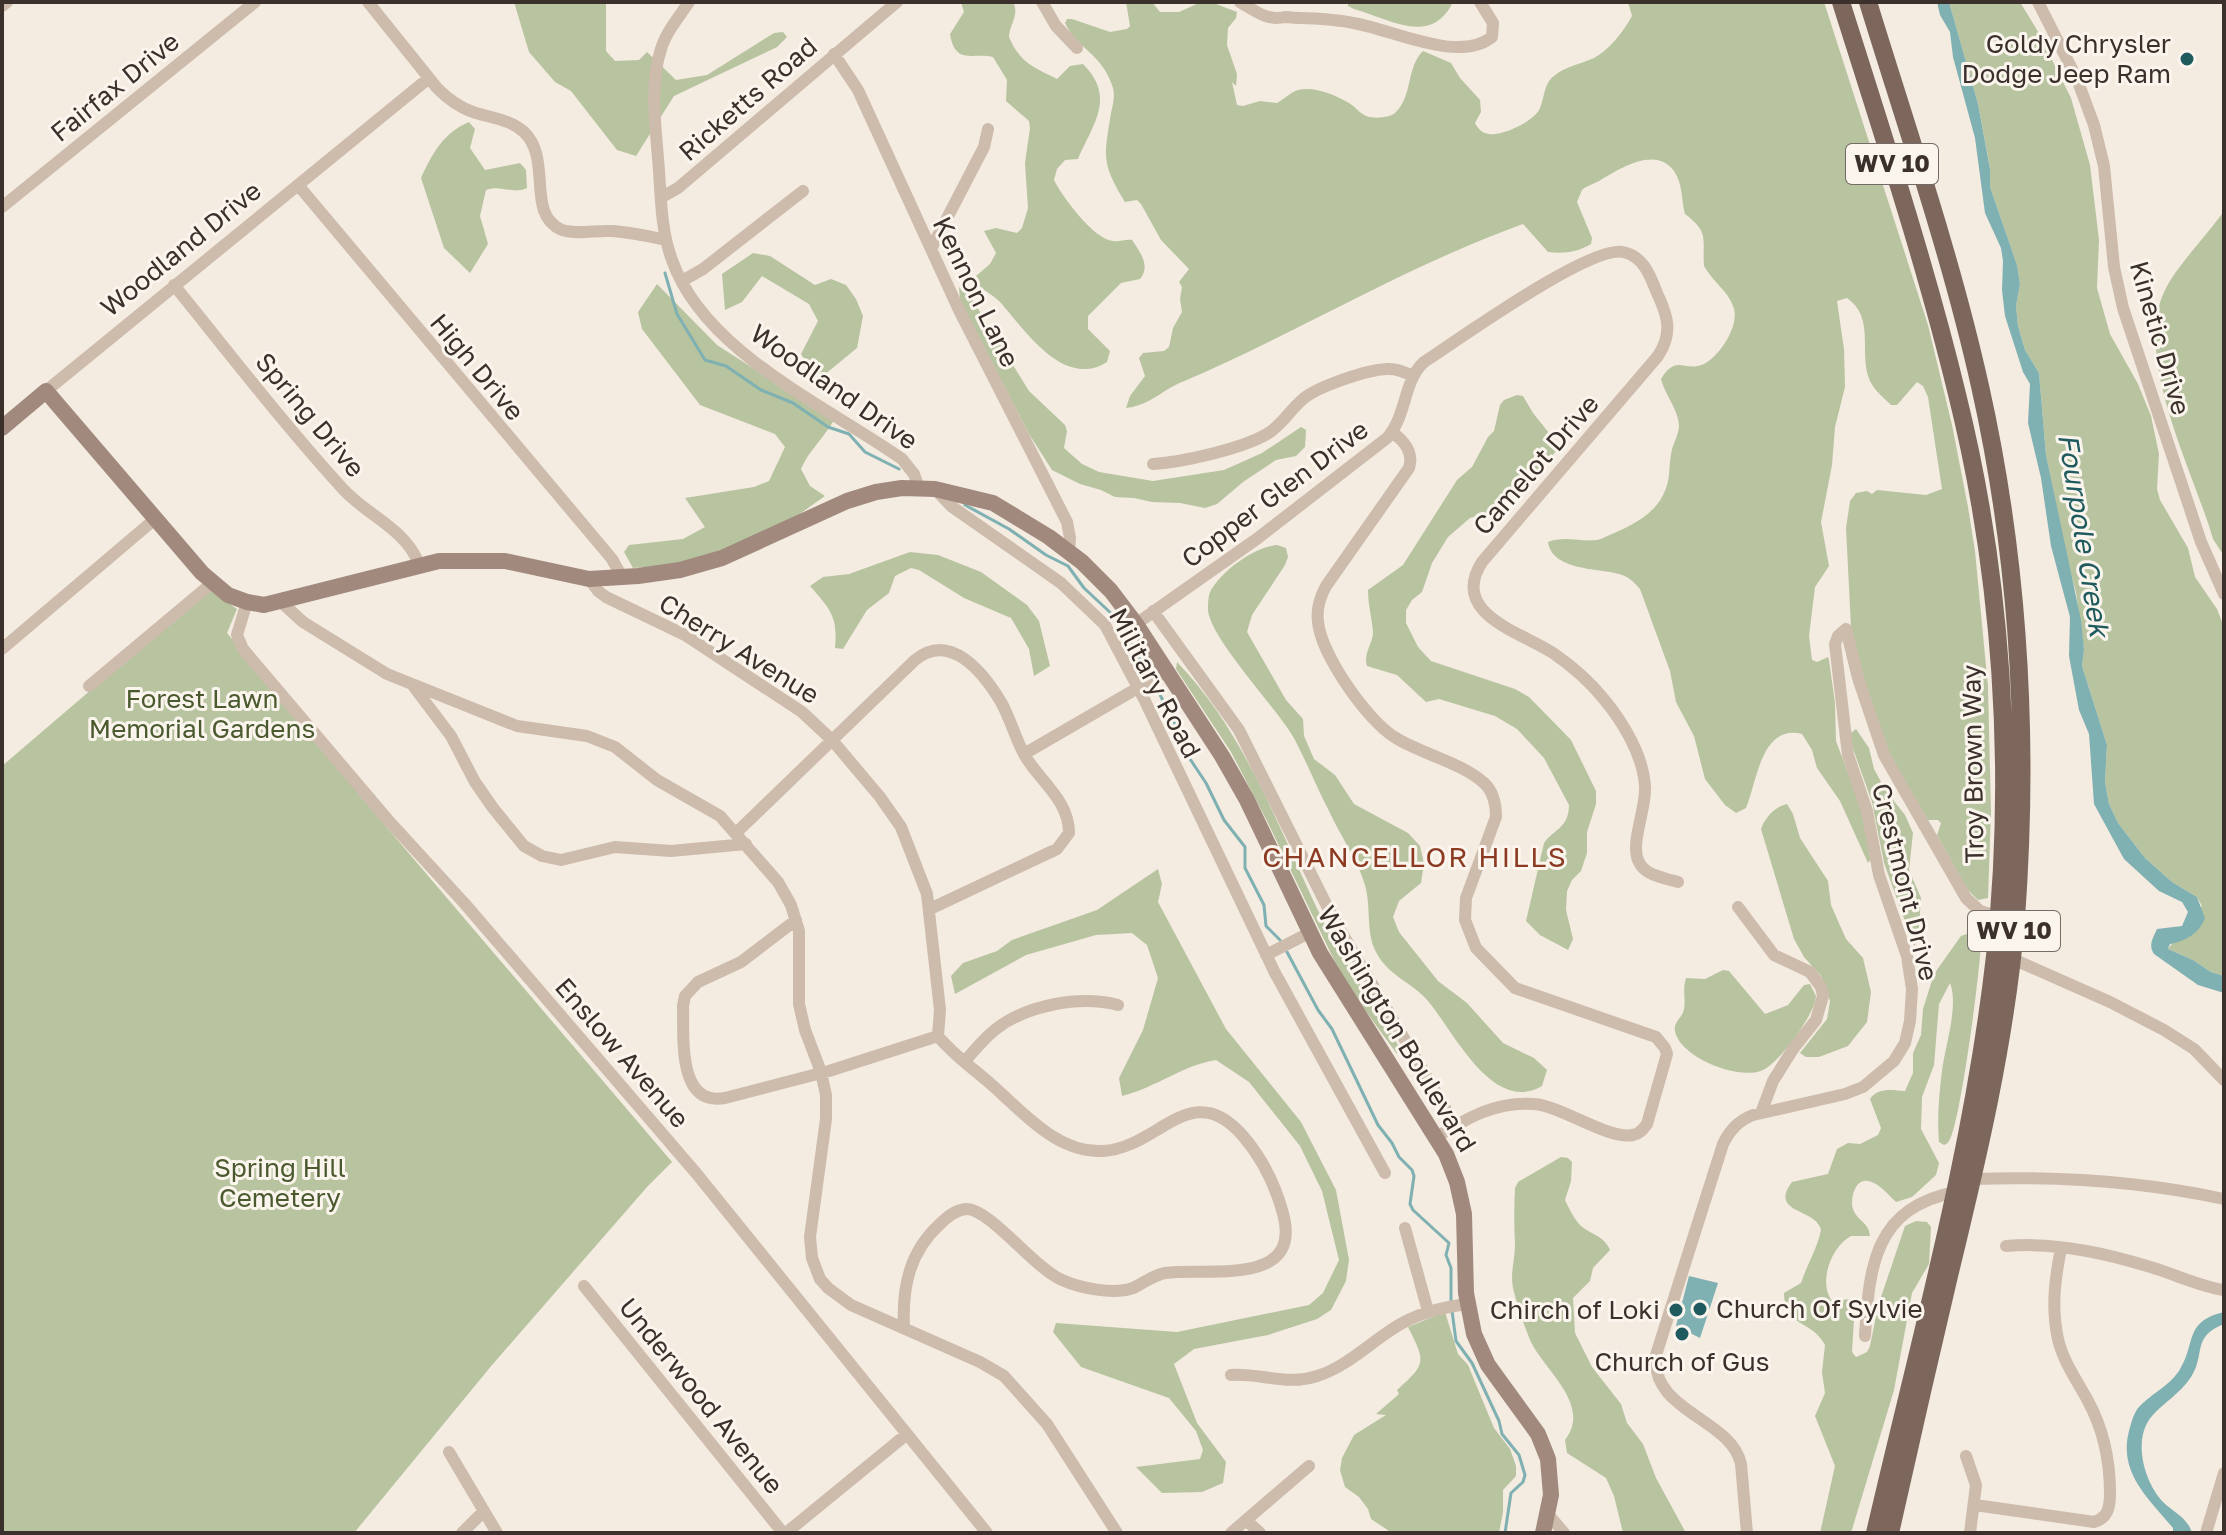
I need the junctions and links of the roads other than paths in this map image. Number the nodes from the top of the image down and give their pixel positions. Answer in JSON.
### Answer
{"nodes":[{"id":1,"x":7,"y":2,"type":"edge"},
{"id":2,"x":255,"y":2,"type":"edge"},
{"id":3,"x":368,"y":2,"type":"edge"},
{"id":4,"x":689,"y":2,"type":"edge"},
{"id":5,"x":897,"y":2,"type":"edge"},
{"id":6,"x":1042,"y":2,"type":"edge"},
{"id":7,"x":1480,"y":2,"type":"edge"},
{"id":8,"x":1841,"y":2,"type":"edge"},
{"id":9,"x":1868,"y":2,"type":"edge"},
{"id":10,"x":2038,"y":2,"type":"edge"},
{"id":11,"x":1244,"y":4,"type":"edge"},
{"id":12,"x":2,"y":6,"type":"edge"},
{"id":13,"x":1077,"y":48,"type":"dead end"},
{"id":14,"x":834,"y":54,"type":"junction"},
{"id":15,"x":429,"y":78,"type":"junction"},
{"id":16,"x":988,"y":129,"type":"dead end"},
{"id":17,"x":298,"y":185,"type":"junction"},
{"id":18,"x":803,"y":191,"type":"dead end"},
{"id":19,"x":662,"y":197,"type":"junction"},
{"id":20,"x":2,"y":207,"type":"edge"},
{"id":21,"x":666,"y":240,"type":"junction"},
{"id":22,"x":931,"y":249,"type":"junction"},
{"id":23,"x":682,"y":281,"type":"junction"},
{"id":24,"x":174,"y":285,"type":"junction"},
{"id":25,"x":1413,"y":376,"type":"junction"},
{"id":26,"x":46,"y":391,"type":"junction"},
{"id":27,"x":2,"y":428,"type":"edge"},
{"id":28,"x":1392,"y":432,"type":"junction"},
{"id":29,"x":1153,"y":464,"type":"dead end"},
{"id":30,"x":927,"y":488,"type":"junction"},
{"id":31,"x":155,"y":519,"type":"junction"},
{"id":32,"x":1069,"y":551,"type":"junction"},
{"id":33,"x":419,"y":564,"type":"junction"},
{"id":34,"x":622,"y":577,"type":"junction"},
{"id":35,"x":589,"y":579,"type":"junction"},
{"id":36,"x":212,"y":583,"type":"junction"},
{"id":37,"x":2224,"y":594,"type":"edge"},
{"id":38,"x":247,"y":602,"type":"junction"},
{"id":39,"x":281,"y":602,"type":"junction"},
{"id":40,"x":1153,"y":611,"type":"junction"},
{"id":41,"x":1136,"y":624,"type":"junction"},
{"id":42,"x":2,"y":649,"type":"edge"},
{"id":43,"x":1167,"y":671,"type":"junction"},
{"id":44,"x":412,"y":685,"type":"junction"},
{"id":45,"x":89,"y":686,"type":"dead end"},
{"id":46,"x":1138,"y":688,"type":"junction"},
{"id":47,"x":832,"y":740,"type":"junction"},
{"id":48,"x":1024,"y":754,"type":"junction"},
{"id":49,"x":732,"y":828,"type":"junction"},
{"id":50,"x":746,"y":844,"type":"junction"},
{"id":51,"x":720,"y":847,"type":"junction"},
{"id":52,"x":1678,"y":882,"type":"dead end"},
{"id":53,"x":1738,"y":907,"type":"dead end"},
{"id":54,"x":930,"y":909,"type":"junction"},
{"id":55,"x":2007,"y":919,"type":"junction"},
{"id":56,"x":796,"y":920,"type":"junction"},
{"id":57,"x":1309,"y":933,"type":"junction"},
{"id":58,"x":1266,"y":955,"type":"junction"},
{"id":59,"x":2003,"y":956,"type":"junction"},
{"id":60,"x":1118,"y":1005,"type":"dead end"},
{"id":61,"x":938,"y":1036,"type":"junction"},
{"id":62,"x":965,"y":1061,"type":"junction"},
{"id":63,"x":821,"y":1072,"type":"junction"},
{"id":64,"x":2224,"y":1080,"type":"edge"},
{"id":65,"x":1761,"y":1113,"type":"junction"},
{"id":66,"x":1455,"y":1125,"type":"junction"},
{"id":67,"x":1437,"y":1137,"type":"junction"},
{"id":68,"x":1385,"y":1173,"type":"dead end"},
{"id":69,"x":1973,"y":1179,"type":"junction"},
{"id":70,"x":1956,"y":1192,"type":"junction"},
{"id":71,"x":2224,"y":1199,"type":"edge"},
{"id":72,"x":1405,"y":1228,"type":"dead end"},
{"id":73,"x":2006,"y":1246,"type":"dead end"},
{"id":74,"x":2061,"y":1248,"type":"junction"},
{"id":75,"x":584,"y":1286,"type":"dead end"},
{"id":76,"x":2224,"y":1290,"type":"edge"},
{"id":77,"x":1467,"y":1304,"type":"junction"},
{"id":78,"x":1428,"y":1311,"type":"junction"},
{"id":79,"x":904,"y":1328,"type":"junction"},
{"id":80,"x":1865,"y":1336,"type":"dead end"},
{"id":81,"x":1231,"y":1375,"type":"dead end"},
{"id":82,"x":907,"y":1434,"type":"junction"},
{"id":83,"x":449,"y":1452,"type":"dead end"},
{"id":84,"x":1966,"y":1456,"type":"dead end"},
{"id":85,"x":1309,"y":1466,"type":"dead end"},
{"id":86,"x":2224,"y":1473,"type":"edge"},
{"id":87,"x":2222,"y":1488,"type":"edge"},
{"id":88,"x":1975,"y":1505,"type":"junction"},
{"id":89,"x":484,"y":1511,"type":"junction"},
{"id":90,"x":1547,"y":1513,"type":"junction"},
{"id":91,"x":1246,"y":1520,"type":"junction"},
{"id":92,"x":462,"y":1533,"type":"edge"},
{"id":93,"x":497,"y":1533,"type":"edge"},
{"id":94,"x":785,"y":1533,"type":"edge"},
{"id":95,"x":987,"y":1533,"type":"edge"},
{"id":96,"x":1117,"y":1533,"type":"edge"},
{"id":97,"x":1231,"y":1533,"type":"edge"},
{"id":98,"x":1260,"y":1533,"type":"edge"},
{"id":99,"x":1543,"y":1533,"type":"edge"},
{"id":100,"x":1564,"y":1533,"type":"edge"},
{"id":101,"x":1747,"y":1533,"type":"edge"},
{"id":102,"x":1875,"y":1533,"type":"edge"},
{"id":103,"x":1890,"y":1533,"type":"edge"},
{"id":104,"x":1970,"y":1533,"type":"edge"},
{"id":105,"x":2206,"y":1533,"type":"edge"}],
"edges":[{"from":1,"to":12,"type":"street"},
{"from":2,"to":20,"type":"street","name":"Fairfax Drive"},
{"from":3,"to":15,"type":"street"},
{"from":4,"to":19,"type":"street","name":"Woodland Drive"},
{"from":5,"to":14,"type":"street","name":"Ricketts Road"},
{"from":6,"to":13,"type":"street"},
{"from":7,"to":11,"type":"street"},
{"from":8,"to":55,"type":"main road","name":"Troy Brown Way","number":"WV 10"},
{"from":9,"to":55,"type":"main road","name":"Troy Brown Way","number":"WV 10"},
{"from":10,"to":37,"type":"street","name":"Kinetic Drive"},
{"from":14,"to":19,"type":"street","name":"Ricketts Road"},
{"from":14,"to":22,"type":"street","name":"Kennon Lane"},
{"from":15,"to":17,"type":"street","name":"Woodland Drive"},
{"from":15,"to":21,"type":"street"},
{"from":16,"to":22,"type":"street"},
{"from":17,"to":24,"type":"street","name":"Woodland Drive"},
{"from":17,"to":34,"type":"street","name":"High Drive"},
{"from":18,"to":23,"type":"street"},
{"from":19,"to":21,"type":"street","name":"Woodland Drive"},
{"from":21,"to":23,"type":"street","name":"Woodland Drive"},
{"from":22,"to":32,"type":"street","name":"Kennon Lane"},
{"from":23,"to":30,"type":"street","name":"Woodland Drive"},
{"from":24,"to":26,"type":"street","name":"Woodland Drive"},
{"from":24,"to":33,"type":"street","name":"Spring Drive"},
{"from":25,"to":28,"type":"street","name":"Copper Glen Drive"},
{"from":25,"to":29,"type":"street","name":"Copper Glen Drive"},
{"from":25,"to":52,"type":"street","name":"Camelot Drive"},
{"from":26,"to":27,"type":"street","name":"Woodland Drive"},
{"from":26,"to":31,"type":"street","name":"Washington Boulevard"},
{"from":28,"to":40,"type":"street","name":"Copper Glen Drive"},
{"from":28,"to":66,"type":"street"},
{"from":30,"to":32,"type":"street","name":"Washington Boulevard"},
{"from":30,"to":34,"type":"street","name":"Washington Boulevard"},
{"from":30,"to":46,"type":"street","name":"Military Road"},
{"from":31,"to":36,"type":"street","name":"Washington Boulevard"},
{"from":31,"to":42,"type":"street"},
{"from":32,"to":41,"type":"street","name":"Washington Boulevard"},
{"from":33,"to":35,"type":"street","name":"Washington Boulevard"},
{"from":33,"to":39,"type":"street","name":"Washington Boulevard"},
{"from":34,"to":35,"type":"street","name":"Washington Boulevard"},
{"from":35,"to":47,"type":"street","name":"Cherry Avenue"},
{"from":36,"to":38,"type":"street","name":"Washington Boulevard"},
{"from":36,"to":45,"type":"street"},
{"from":38,"to":39,"type":"street","name":"Washington Boulevard"},
{"from":38,"to":82,"type":"street","name":"Enslow Avenue"},
{"from":39,"to":44,"type":"street"},
{"from":40,"to":41,"type":"street","name":"Copper Glen Drive"},
{"from":40,"to":66,"type":"street","name":"Washington Boulevard"},
{"from":41,"to":43,"type":"street","name":"Washington Boulevard"},
{"from":43,"to":46,"type":"street"},
{"from":43,"to":57,"type":"street","name":"Washington Boulevard"},
{"from":44,"to":49,"type":"street"},
{"from":44,"to":51,"type":"street"},
{"from":46,"to":48,"type":"street"},
{"from":46,"to":58,"type":"street","name":"Military Road"},
{"from":47,"to":48,"type":"street"},
{"from":47,"to":49,"type":"street"},
{"from":47,"to":54,"type":"street","name":"Cherry Avenue"},
{"from":48,"to":54,"type":"street"},
{"from":49,"to":50,"type":"street"},
{"from":49,"to":51,"type":"street"},
{"from":50,"to":51,"type":"street"},
{"from":50,"to":56,"type":"street"},
{"from":53,"to":65,"type":"street"},
{"from":54,"to":61,"type":"street","name":"Cherry Avenue"},
{"from":55,"to":59,"type":"main road","name":"Troy Brown Way","number":"WV 10"},
{"from":55,"to":65,"type":"street","name":"Crestmont Drive"},
{"from":56,"to":63,"type":"street"},
{"from":56,"to":63,"type":"street"},
{"from":57,"to":58,"type":"street"},
{"from":57,"to":67,"type":"street","name":"Washington Boulevard"},
{"from":58,"to":68,"type":"street","name":"Military Road"},
{"from":59,"to":64,"type":"street"},
{"from":59,"to":69,"type":"main road","name":"Troy Brown Way","number":"WV 10"},
{"from":59,"to":70,"type":"main road","name":"Troy Brown Way","number":"WV 10"},
{"from":60,"to":62,"type":"street"},
{"from":61,"to":62,"type":"street"},
{"from":61,"to":63,"type":"street"},
{"from":62,"to":79,"type":"street"},
{"from":63,"to":79,"type":"street"},
{"from":65,"to":101,"type":"street","name":"Crestmont Drive"},
{"from":66,"to":67,"type":"street"},
{"from":67,"to":77,"type":"street","name":"Washington Boulevard"},
{"from":69,"to":71,"type":"street"},
{"from":69,"to":103,"type":"main road","name":"Troy Brown Way","number":"WV 10"},
{"from":70,"to":80,"type":"street"},
{"from":70,"to":102,"type":"main road","name":"Troy Brown Way","number":"WV 10"},
{"from":72,"to":78,"type":"street"},
{"from":73,"to":74,"type":"street"},
{"from":74,"to":76,"type":"street"},
{"from":74,"to":88,"type":"street"},
{"from":75,"to":94,"type":"street","name":"Underwood Avenue"},
{"from":77,"to":78,"type":"street"},
{"from":77,"to":90,"type":"street","name":"Washington Boulevard"},
{"from":78,"to":81,"type":"street"},
{"from":79,"to":96,"type":"street"},
{"from":82,"to":94,"type":"street"},
{"from":82,"to":95,"type":"street","name":"Enslow Avenue"},
{"from":83,"to":89,"type":"street"},
{"from":84,"to":88,"type":"street"},
{"from":85,"to":91,"type":"street"},
{"from":86,"to":87,"type":"street"},
{"from":87,"to":105,"type":"street"},
{"from":88,"to":104,"type":"street"},
{"from":89,"to":92,"type":"street"},
{"from":89,"to":93,"type":"street"},
{"from":90,"to":99,"type":"street","name":"Washington Boulevard"},
{"from":90,"to":100,"type":"street"},
{"from":91,"to":97,"type":"street"},
{"from":91,"to":98,"type":"street"}]}
